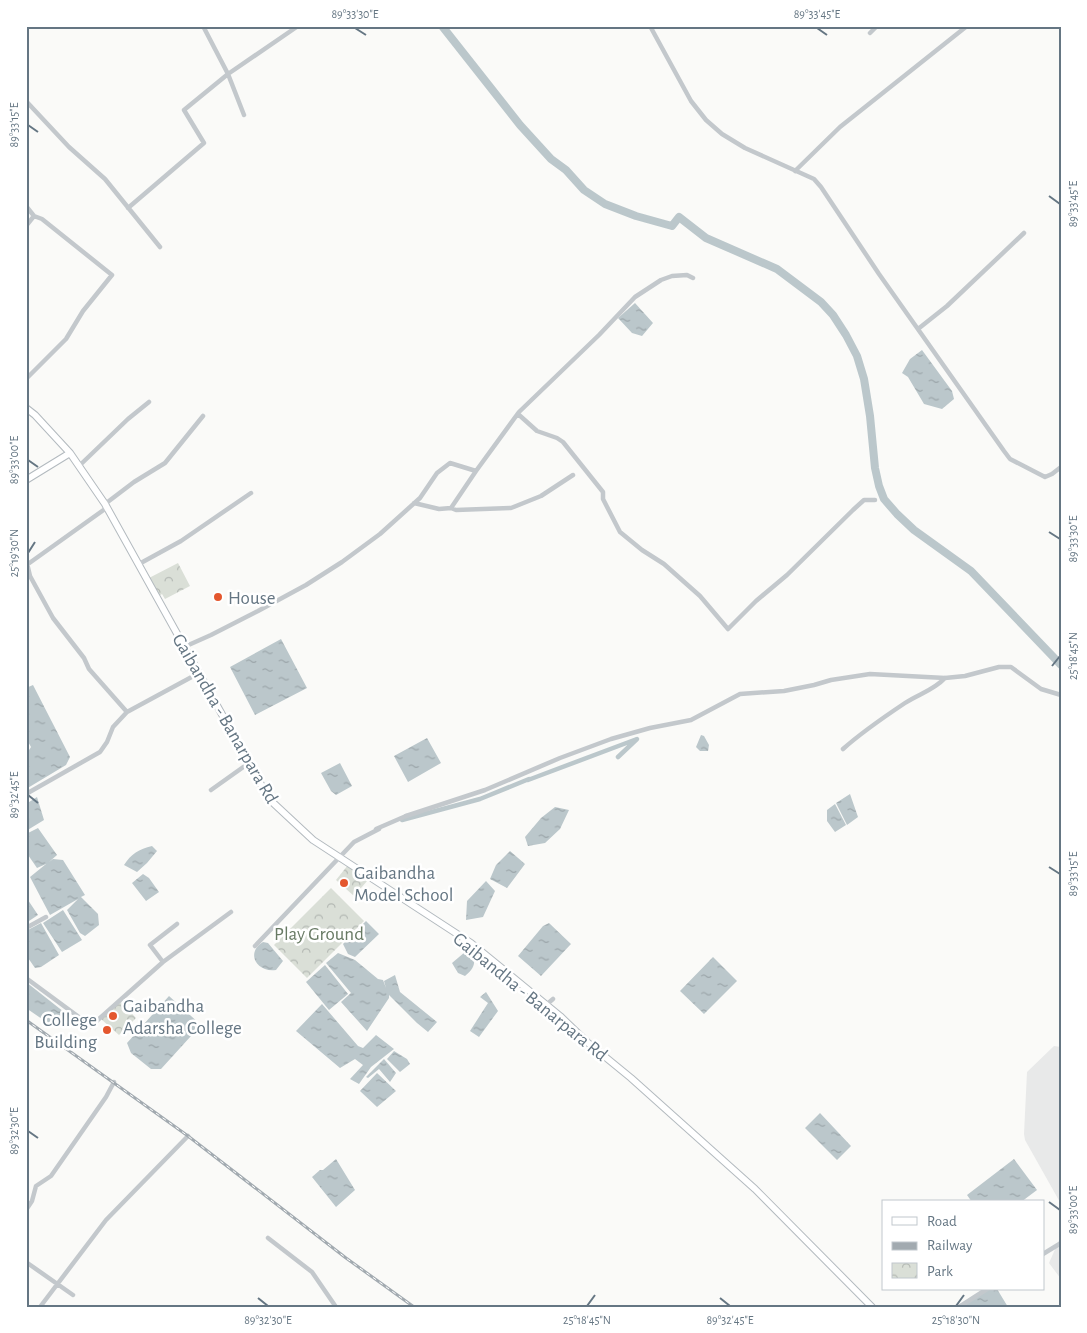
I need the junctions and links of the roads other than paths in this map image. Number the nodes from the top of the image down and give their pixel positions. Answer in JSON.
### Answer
{"nodes":[{"id":1,"x":203,"y":26,"type":"edge"},
{"id":2,"x":298,"y":26,"type":"edge"},
{"id":3,"x":650,"y":26,"type":"edge"},
{"id":4,"x":877,"y":26,"type":"edge"},
{"id":5,"x":966,"y":26,"type":"edge"},
{"id":6,"x":870,"y":33,"type":"dead end"},
{"id":7,"x":228,"y":74,"type":"junction"},
{"id":8,"x":26,"y":101,"type":"edge"},
{"id":9,"x":244,"y":115,"type":"dead end"},
{"id":10,"x":795,"y":171,"type":"junction"},
{"id":11,"x":26,"y":206,"type":"edge"},
{"id":12,"x":128,"y":208,"type":"junction"},
{"id":13,"x":34,"y":216,"type":"junction"},
{"id":14,"x":26,"y":226,"type":"edge"},
{"id":15,"x":1024,"y":233,"type":"dead end"},
{"id":16,"x":160,"y":248,"type":"dead end"},
{"id":17,"x":693,"y":278,"type":"dead end"},
{"id":18,"x":918,"y":329,"type":"junction"},
{"id":19,"x":26,"y":379,"type":"edge"},
{"id":20,"x":149,"y":402,"type":"dead end"},
{"id":21,"x":26,"y":408,"type":"edge"},
{"id":22,"x":518,"y":414,"type":"junction"},
{"id":23,"x":203,"y":416,"type":"dead end"},
{"id":24,"x":70,"y":453,"type":"junction"},
{"id":25,"x":79,"y":466,"type":"junction"},
{"id":26,"x":1061,"y":467,"type":"edge"},
{"id":27,"x":476,"y":471,"type":"junction"},
{"id":28,"x":573,"y":475,"type":"dead end"},
{"id":29,"x":26,"y":480,"type":"edge"},
{"id":30,"x":251,"y":493,"type":"dead end"},
{"id":31,"x":875,"y":500,"type":"dead end"},
{"id":32,"x":414,"y":503,"type":"junction"},
{"id":33,"x":105,"y":504,"type":"junction"},
{"id":34,"x":451,"y":508,"type":"junction"},
{"id":35,"x":27,"y":561,"type":"edge"},
{"id":36,"x":139,"y":564,"type":"junction"},
{"id":37,"x":28,"y":578,"type":"edge"},
{"id":38,"x":184,"y":646,"type":"junction"},
{"id":39,"x":199,"y":673,"type":"junction"},
{"id":40,"x":945,"y":678,"type":"junction"},
{"id":41,"x":1061,"y":695,"type":"edge"},
{"id":42,"x":126,"y":712,"type":"junction"},
{"id":43,"x":843,"y":750,"type":"dead end"},
{"id":44,"x":249,"y":763,"type":"junction"},
{"id":45,"x":211,"y":790,"type":"dead end"},
{"id":46,"x":26,"y":794,"type":"edge"},
{"id":47,"x":391,"y":823,"type":"dead end"},
{"id":48,"x":340,"y":858,"type":"junction"},
{"id":49,"x":231,"y":912,"type":"dead end"},
{"id":50,"x":46,"y":917,"type":"dead end"},
{"id":51,"x":177,"y":924,"type":"dead end"},
{"id":52,"x":26,"y":928,"type":"edge"},
{"id":53,"x":255,"y":946,"type":"dead end"},
{"id":54,"x":163,"y":962,"type":"junction"},
{"id":55,"x":26,"y":978,"type":"edge"},
{"id":56,"x":553,"y":999,"type":"dead end"},
{"id":57,"x":546,"y":1005,"type":"junction"},
{"id":58,"x":114,"y":1082,"type":"dead end"},
{"id":59,"x":188,"y":1136,"type":"dead end"},
{"id":60,"x":26,"y":1210,"type":"edge"},
{"id":61,"x":268,"y":1238,"type":"dead end"},
{"id":62,"x":1061,"y":1243,"type":"edge"},
{"id":63,"x":1044,"y":1253,"type":"edge"},
{"id":64,"x":26,"y":1262,"type":"edge"},
{"id":65,"x":56,"y":1284,"type":"junction"},
{"id":66,"x":986,"y":1290,"type":"edge"},
{"id":67,"x":73,"y":1295,"type":"dead end"},
{"id":68,"x":40,"y":1307,"type":"edge"},
{"id":69,"x":336,"y":1307,"type":"edge"},
{"id":70,"x":872,"y":1307,"type":"edge"},
{"id":71,"x":960,"y":1307,"type":"edge"}],
"edges":[{"from":1,"to":7,"type":"street"},
{"from":2,"to":7,"type":"street"},
{"from":3,"to":10,"type":"street"},
{"from":4,"to":6,"type":"street"},
{"from":5,"to":10,"type":"street"},
{"from":7,"to":9,"type":"street"},
{"from":7,"to":12,"type":"street"},
{"from":8,"to":12,"type":"street"},
{"from":10,"to":18,"type":"street"},
{"from":11,"to":13,"type":"street"},
{"from":12,"to":16,"type":"street"},
{"from":13,"to":14,"type":"street"},
{"from":13,"to":19,"type":"street"},
{"from":15,"to":18,"type":"street"},
{"from":17,"to":22,"type":"street"},
{"from":18,"to":26,"type":"street"},
{"from":20,"to":25,"type":"street"},
{"from":21,"to":24,"type":"main road","name":"Gaibandha - Banarpara Rd"},
{"from":22,"to":27,"type":"street"},
{"from":22,"to":31,"type":"street"},
{"from":23,"to":33,"type":"street"},
{"from":24,"to":25,"type":"main road","name":"Gaibandha - Banarpara Rd"},
{"from":24,"to":29,"type":"main road"},
{"from":25,"to":33,"type":"main road","name":"Gaibandha - Banarpara Rd"},
{"from":27,"to":32,"type":"street"},
{"from":27,"to":34,"type":"street"},
{"from":28,"to":34,"type":"street"},
{"from":30,"to":36,"type":"street"},
{"from":32,"to":34,"type":"street"},
{"from":32,"to":38,"type":"street"},
{"from":33,"to":35,"type":"street"},
{"from":33,"to":36,"type":"main road","name":"Gaibandha - Banarpara Rd"},
{"from":35,"to":37,"type":"street"},
{"from":36,"to":38,"type":"main road","name":"Gaibandha - Banarpara Rd"},
{"from":37,"to":42,"type":"street"},
{"from":38,"to":39,"type":"main road","name":"Gaibandha - Banarpara Rd"},
{"from":39,"to":42,"type":"street"},
{"from":39,"to":44,"type":"main road","name":"Gaibandha - Banarpara Rd"},
{"from":40,"to":41,"type":"street"},
{"from":40,"to":43,"type":"street"},
{"from":40,"to":48,"type":"street","bridge":true},
{"from":42,"to":46,"type":"street"},
{"from":44,"to":45,"type":"street"},
{"from":44,"to":48,"type":"main road","name":"Gaibandha - Banarpara Rd"},
{"from":47,"to":48,"type":"street"},
{"from":48,"to":53,"type":"street"},
{"from":48,"to":57,"type":"main road","name":"Gaibandha - Banarpara Rd"},
{"from":49,"to":54,"type":"street"},
{"from":50,"to":52,"type":"street"},
{"from":51,"to":54,"type":"street"},
{"from":54,"to":55,"type":"street"},
{"from":56,"to":57,"type":"street"},
{"from":57,"to":70,"type":"main road","name":"Gaibandha - Banarpara Rd"},
{"from":58,"to":60,"type":"street"},
{"from":59,"to":65,"type":"street"},
{"from":61,"to":69,"type":"street"},
{"from":62,"to":63,"type":"street"},
{"from":64,"to":65,"type":"street"},
{"from":65,"to":67,"type":"street"},
{"from":65,"to":68,"type":"street"},
{"from":66,"to":71,"type":"street"}]}
